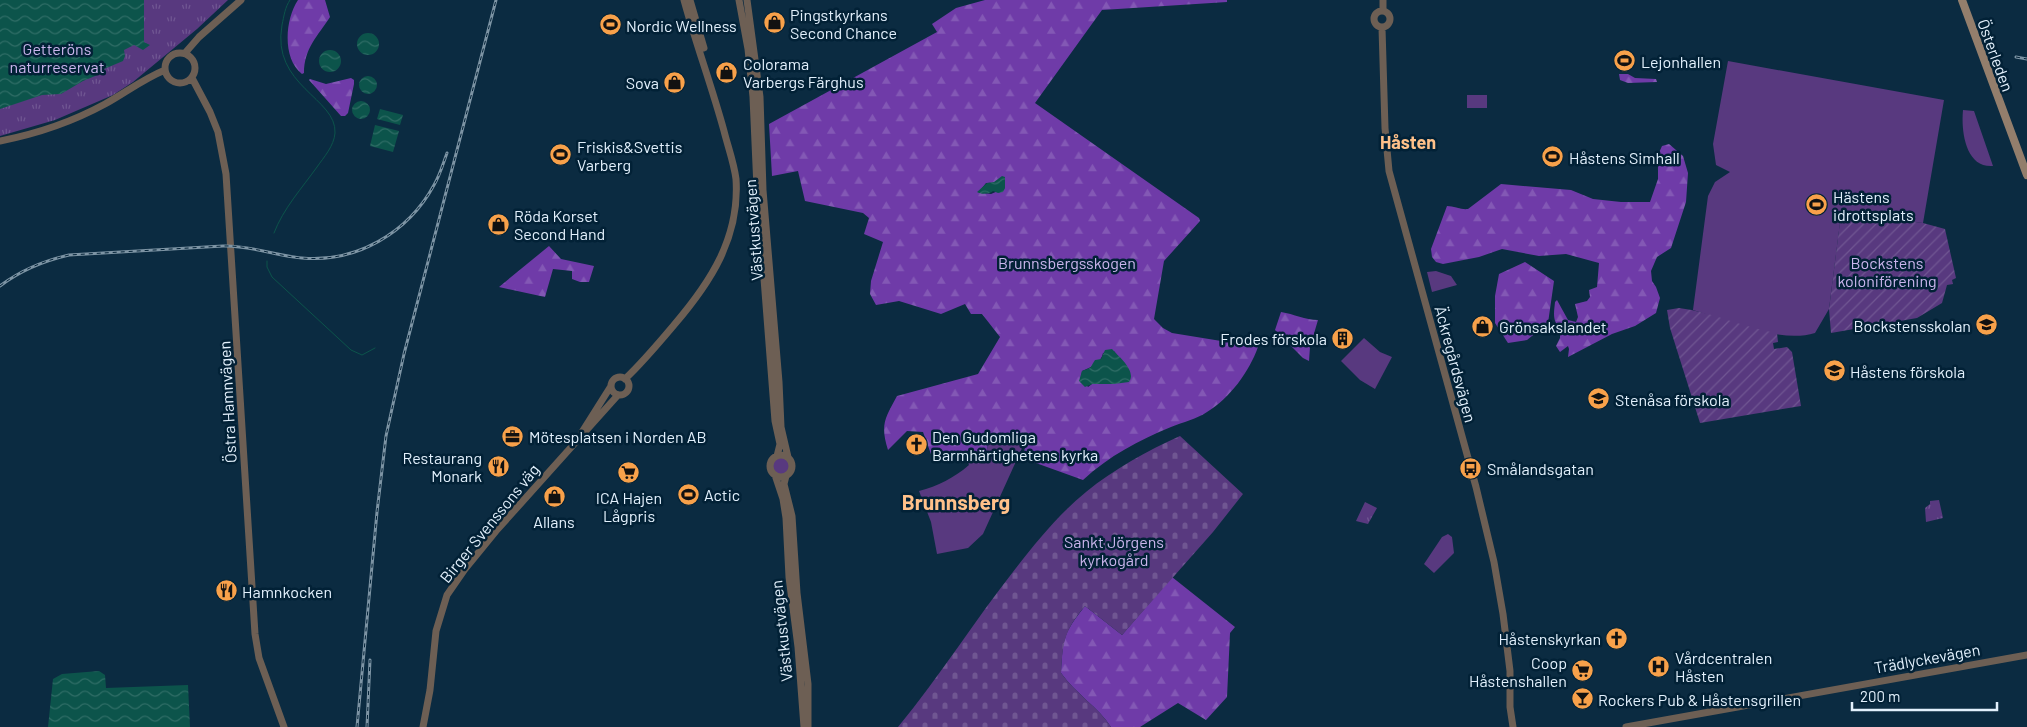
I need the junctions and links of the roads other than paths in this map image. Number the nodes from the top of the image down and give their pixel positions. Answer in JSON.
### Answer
{"nodes":[{"id":1,"x":241,"y":0,"type":"edge"},
{"id":2,"x":684,"y":0,"type":"edge"},
{"id":3,"x":690,"y":0,"type":"edge"},
{"id":4,"x":739,"y":0,"type":"edge"},
{"id":5,"x":747,"y":0,"type":"edge"},
{"id":6,"x":1383,"y":0,"type":"edge"},
{"id":7,"x":1962,"y":0,"type":"edge"},
{"id":8,"x":1383,"y":11,"type":"junction"},
{"id":9,"x":1382,"y":28,"type":"junction"},
{"id":10,"x":185,"y":53,"type":"junction"},
{"id":11,"x":165,"y":70,"type":"junction"},
{"id":12,"x":192,"y":78,"type":"junction"},
{"id":13,"x":714,"y":92,"type":"junction"},
{"id":14,"x":0,"y":141,"type":"edge"},
{"id":15,"x":2027,"y":175,"type":"edge"},
{"id":16,"x":643,"y":362,"type":"junction"},
{"id":17,"x":625,"y":379,"type":"junction"},
{"id":18,"x":611,"y":386,"type":"junction"},
{"id":19,"x":629,"y":386,"type":"junction"},
{"id":20,"x":618,"y":395,"type":"junction"},
{"id":21,"x":581,"y":434,"type":"junction"},
{"id":22,"x":777,"y":456,"type":"junction"},
{"id":23,"x":788,"y":457,"type":"junction"},
{"id":24,"x":775,"y":474,"type":"junction"},
{"id":25,"x":786,"y":476,"type":"junction"},
{"id":26,"x":2027,"y":654,"type":"edge"},
{"id":27,"x":1510,"y":707,"type":"junction"},
{"id":28,"x":284,"y":727,"type":"edge"},
{"id":29,"x":423,"y":727,"type":"edge"},
{"id":30,"x":804,"y":727,"type":"edge"},
{"id":31,"x":808,"y":727,"type":"edge"},
{"id":32,"x":1507,"y":727,"type":"edge"},
{"id":33,"x":1513,"y":727,"type":"edge"},
{"id":34,"x":1626,"y":727,"type":"edge"}],
"edges":[{"from":1,"to":10,"type":"street"},
{"from":2,"to":13,"type":"street","name":"Birger Svenssons väg"},
{"from":3,"to":13,"type":"street","name":"Birger Svenssons väg"},
{"from":4,"to":22,"type":"street","name":"Västkustvägen"},
{"from":5,"to":23,"type":"street","name":"Västkustvägen"},
{"from":6,"to":8,"type":"street","name":"Äckregårdsvägen"},
{"from":7,"to":15,"type":"main road","name":"Österleden"},
{"from":8,"to":9,"type":"street","name":"Äckregårdsvägen"},
{"from":8,"to":9,"type":"street","name":"Äckregårdsvägen"},
{"from":9,"to":27,"type":"street","name":"Äckregårdsvägen"},
{"from":10,"to":11,"type":"street"},
{"from":10,"to":12,"type":"street"},
{"from":11,"to":12,"type":"street"},
{"from":11,"to":14,"type":"street"},
{"from":12,"to":28,"type":"street","name":"Östra Hamnvägen"},
{"from":13,"to":16,"type":"street","name":"Birger Svenssons väg"},
{"from":16,"to":17,"type":"street","name":"Birger Svenssons väg"},
{"from":16,"to":19,"type":"street","name":"Birger Svenssons väg"},
{"from":17,"to":18,"type":"street","name":"Birger Svenssons väg"},
{"from":17,"to":19,"type":"street"},
{"from":18,"to":20,"type":"street"},
{"from":18,"to":21,"type":"street","name":"Birger Svenssons väg"},
{"from":19,"to":20,"type":"street","name":"Birger Svenssons väg"},
{"from":20,"to":21,"type":"street","name":"Birger Svenssons väg"},
{"from":21,"to":29,"type":"street","name":"Birger Svenssons väg"},
{"from":22,"to":23,"type":"street"},
{"from":22,"to":24,"type":"street"},
{"from":23,"to":25,"type":"street"},
{"from":24,"to":25,"type":"street"},
{"from":24,"to":30,"type":"street","name":"Västkustvägen"},
{"from":25,"to":31,"type":"street","name":"Västkustvägen"},
{"from":26,"to":34,"type":"street","name":"Trädlyckevägen"},
{"from":27,"to":32,"type":"street","name":"Äckregårdsvägen"},
{"from":27,"to":33,"type":"street","name":"Äckregårdsvägen"}]}
